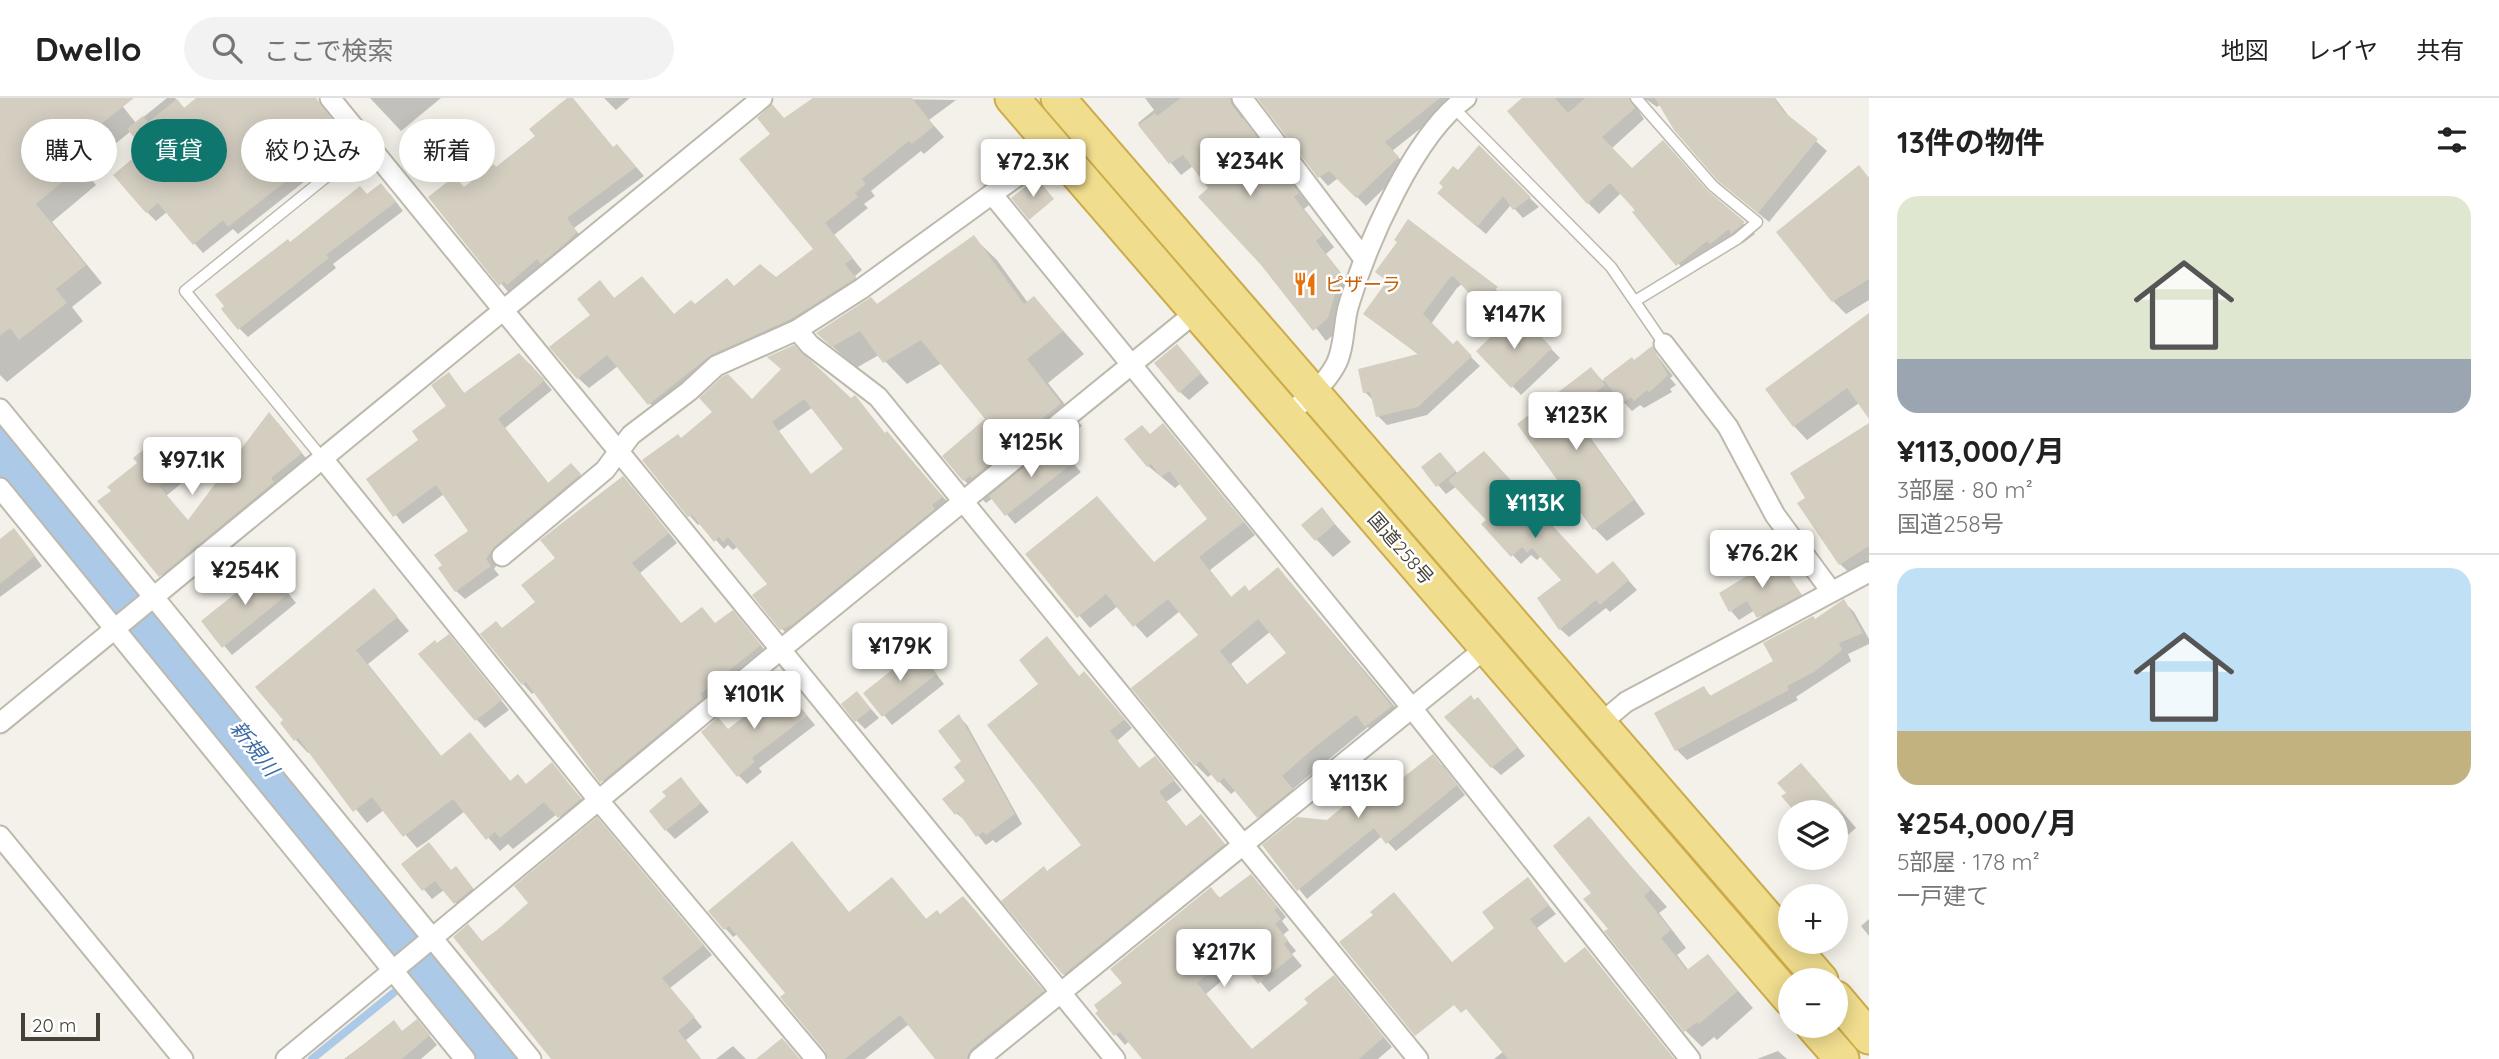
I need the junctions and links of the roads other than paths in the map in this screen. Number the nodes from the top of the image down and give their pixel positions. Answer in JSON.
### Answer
{"nodes":[{"id":1,"x":330,"y":98,"type":"edge"},
{"id":2,"x":762,"y":98,"type":"edge"},
{"id":3,"x":1012,"y":98,"type":"edge"},
{"id":4,"x":1058,"y":98,"type":"edge"},
{"id":5,"x":1242,"y":98,"type":"edge"},
{"id":6,"x":1636,"y":98,"type":"edge"},
{"id":7,"x":1451,"y":103,"type":"edge"},
{"id":8,"x":347,"y":119,"type":"edge"},
{"id":9,"x":1057,"y":148,"type":"junction"},
{"id":10,"x":385,"y":166,"type":"edge"},
{"id":11,"x":320,"y":182,"type":"edge"},
{"id":12,"x":992,"y":194,"type":"junction"},
{"id":13,"x":1364,"y":259,"type":"junction"},
{"id":14,"x":1635,"y":301,"type":"junction"},
{"id":15,"x":502,"y":310,"type":"junction"},
{"id":16,"x":1196,"y":312,"type":"junction"},
{"id":17,"x":797,"y":330,"type":"junction"},
{"id":18,"x":1664,"y":344,"type":"joint"},
{"id":19,"x":1131,"y":363,"type":"junction"},
{"id":20,"x":1314,"y":393,"type":"junction"},
{"id":21,"x":0,"y":409,"type":"edge"},
{"id":22,"x":1287,"y":415,"type":"junction"},
{"id":23,"x":619,"y":452,"type":"junction"},
{"id":24,"x":323,"y":458,"type":"junction"},
{"id":25,"x":0,"y":488,"type":"edge"},
{"id":26,"x":964,"y":503,"type":"junction"},
{"id":27,"x":502,"y":556,"type":"dead end"},
{"id":28,"x":1869,"y":572,"type":"edge"},
{"id":29,"x":1831,"y":591,"type":"junction"},
{"id":30,"x":153,"y":596,"type":"junction"},
{"id":31,"x":117,"y":625,"type":"junction"},
{"id":32,"x":1487,"y":647,"type":"junction"},
{"id":33,"x":779,"y":651,"type":"junction"},
{"id":34,"x":1411,"y":707,"type":"junction"},
{"id":35,"x":0,"y":723,"type":"edge"},
{"id":36,"x":1601,"y":723,"type":"junction"},
{"id":37,"x":600,"y":802,"type":"junction"},
{"id":38,"x":0,"y":836,"type":"edge"},
{"id":39,"x":1245,"y":844,"type":"junction"},
{"id":40,"x":431,"y":939,"type":"junction"},
{"id":41,"x":1811,"y":968,"type":"edge"},
{"id":42,"x":400,"y":977,"type":"junction"},
{"id":43,"x":1778,"y":985,"type":"edge"},
{"id":44,"x":1060,"y":991,"type":"junction"},
{"id":45,"x":1848,"y":1012,"type":"edge"},
{"id":46,"x":1869,"y":1037,"type":"edge"},
{"id":47,"x":1824,"y":1038,"type":"edge"},
{"id":48,"x":183,"y":1059,"type":"edge"},
{"id":49,"x":286,"y":1059,"type":"edge"},
{"id":50,"x":465,"y":1059,"type":"edge"},
{"id":51,"x":531,"y":1059,"type":"edge"},
{"id":52,"x":816,"y":1059,"type":"edge"},
{"id":53,"x":979,"y":1059,"type":"edge"},
{"id":54,"x":1115,"y":1059,"type":"edge"},
{"id":55,"x":1418,"y":1059,"type":"edge"},
{"id":56,"x":1690,"y":1059,"type":"edge"},
{"id":57,"x":1842,"y":1059,"type":"edge"}],
"edges":[{"from":1,"to":8,"type":"street"},
{"from":2,"to":15,"type":"street"},
{"from":3,"to":9,"type":"highway","name":"国道258号"},
{"from":4,"to":20,"type":"highway","name":"国道258号"},
{"from":5,"to":13,"type":"street"},
{"from":6,"to":14,"type":"lane"},
{"from":7,"to":13,"type":"street"},
{"from":7,"to":14,"type":"lane"},
{"from":9,"to":12,"type":"street"},
{"from":9,"to":16,"type":"highway","name":"国道258号"},
{"from":10,"to":15,"type":"street"},
{"from":11,"to":24,"type":"lane"},
{"from":12,"to":17,"type":"street"},
{"from":12,"to":19,"type":"street"},
{"from":13,"to":20,"type":"street"},
{"from":14,"to":18,"type":"lane"},
{"from":15,"to":23,"type":"street"},
{"from":15,"to":24,"type":"street"},
{"from":16,"to":19,"type":"street"},
{"from":16,"to":22,"type":"highway","name":"国道258号"},
{"from":17,"to":23,"type":"street"},
{"from":17,"to":26,"type":"street"},
{"from":18,"to":29,"type":"street"},
{"from":19,"to":26,"type":"street"},
{"from":19,"to":34,"type":"street"},
{"from":20,"to":22,"type":"street"},
{"from":20,"to":36,"type":"highway","name":"国道258号"},
{"from":21,"to":30,"type":"street"},
{"from":22,"to":32,"type":"highway","name":"国道258号"},
{"from":23,"to":27,"type":"street"},
{"from":23,"to":33,"type":"street"},
{"from":24,"to":30,"type":"street"},
{"from":24,"to":37,"type":"street"},
{"from":25,"to":31,"type":"street"},
{"from":26,"to":33,"type":"street"},
{"from":26,"to":39,"type":"street"},
{"from":28,"to":29,"type":"street"},
{"from":29,"to":36,"type":"street"},
{"from":30,"to":31,"type":"street"},
{"from":30,"to":40,"type":"street"},
{"from":31,"to":35,"type":"street"},
{"from":31,"to":42,"type":"street"},
{"from":32,"to":34,"type":"street"},
{"from":32,"to":43,"type":"highway","name":"国道258号"},
{"from":33,"to":37,"type":"street"},
{"from":33,"to":44,"type":"street"},
{"from":34,"to":39,"type":"street"},
{"from":34,"to":56,"type":"street"},
{"from":36,"to":41,"type":"highway","name":"国道258号"},
{"from":37,"to":40,"type":"street"},
{"from":37,"to":52,"type":"street"},
{"from":38,"to":48,"type":"street"},
{"from":39,"to":44,"type":"street"},
{"from":39,"to":55,"type":"street"},
{"from":40,"to":42,"type":"street"},
{"from":40,"to":51,"type":"street"},
{"from":42,"to":49,"type":"street"},
{"from":42,"to":50,"type":"street"},
{"from":44,"to":53,"type":"street"},
{"from":44,"to":54,"type":"street"},
{"from":45,"to":46,"type":"highway"},
{"from":47,"to":57,"type":"highway"}]}
